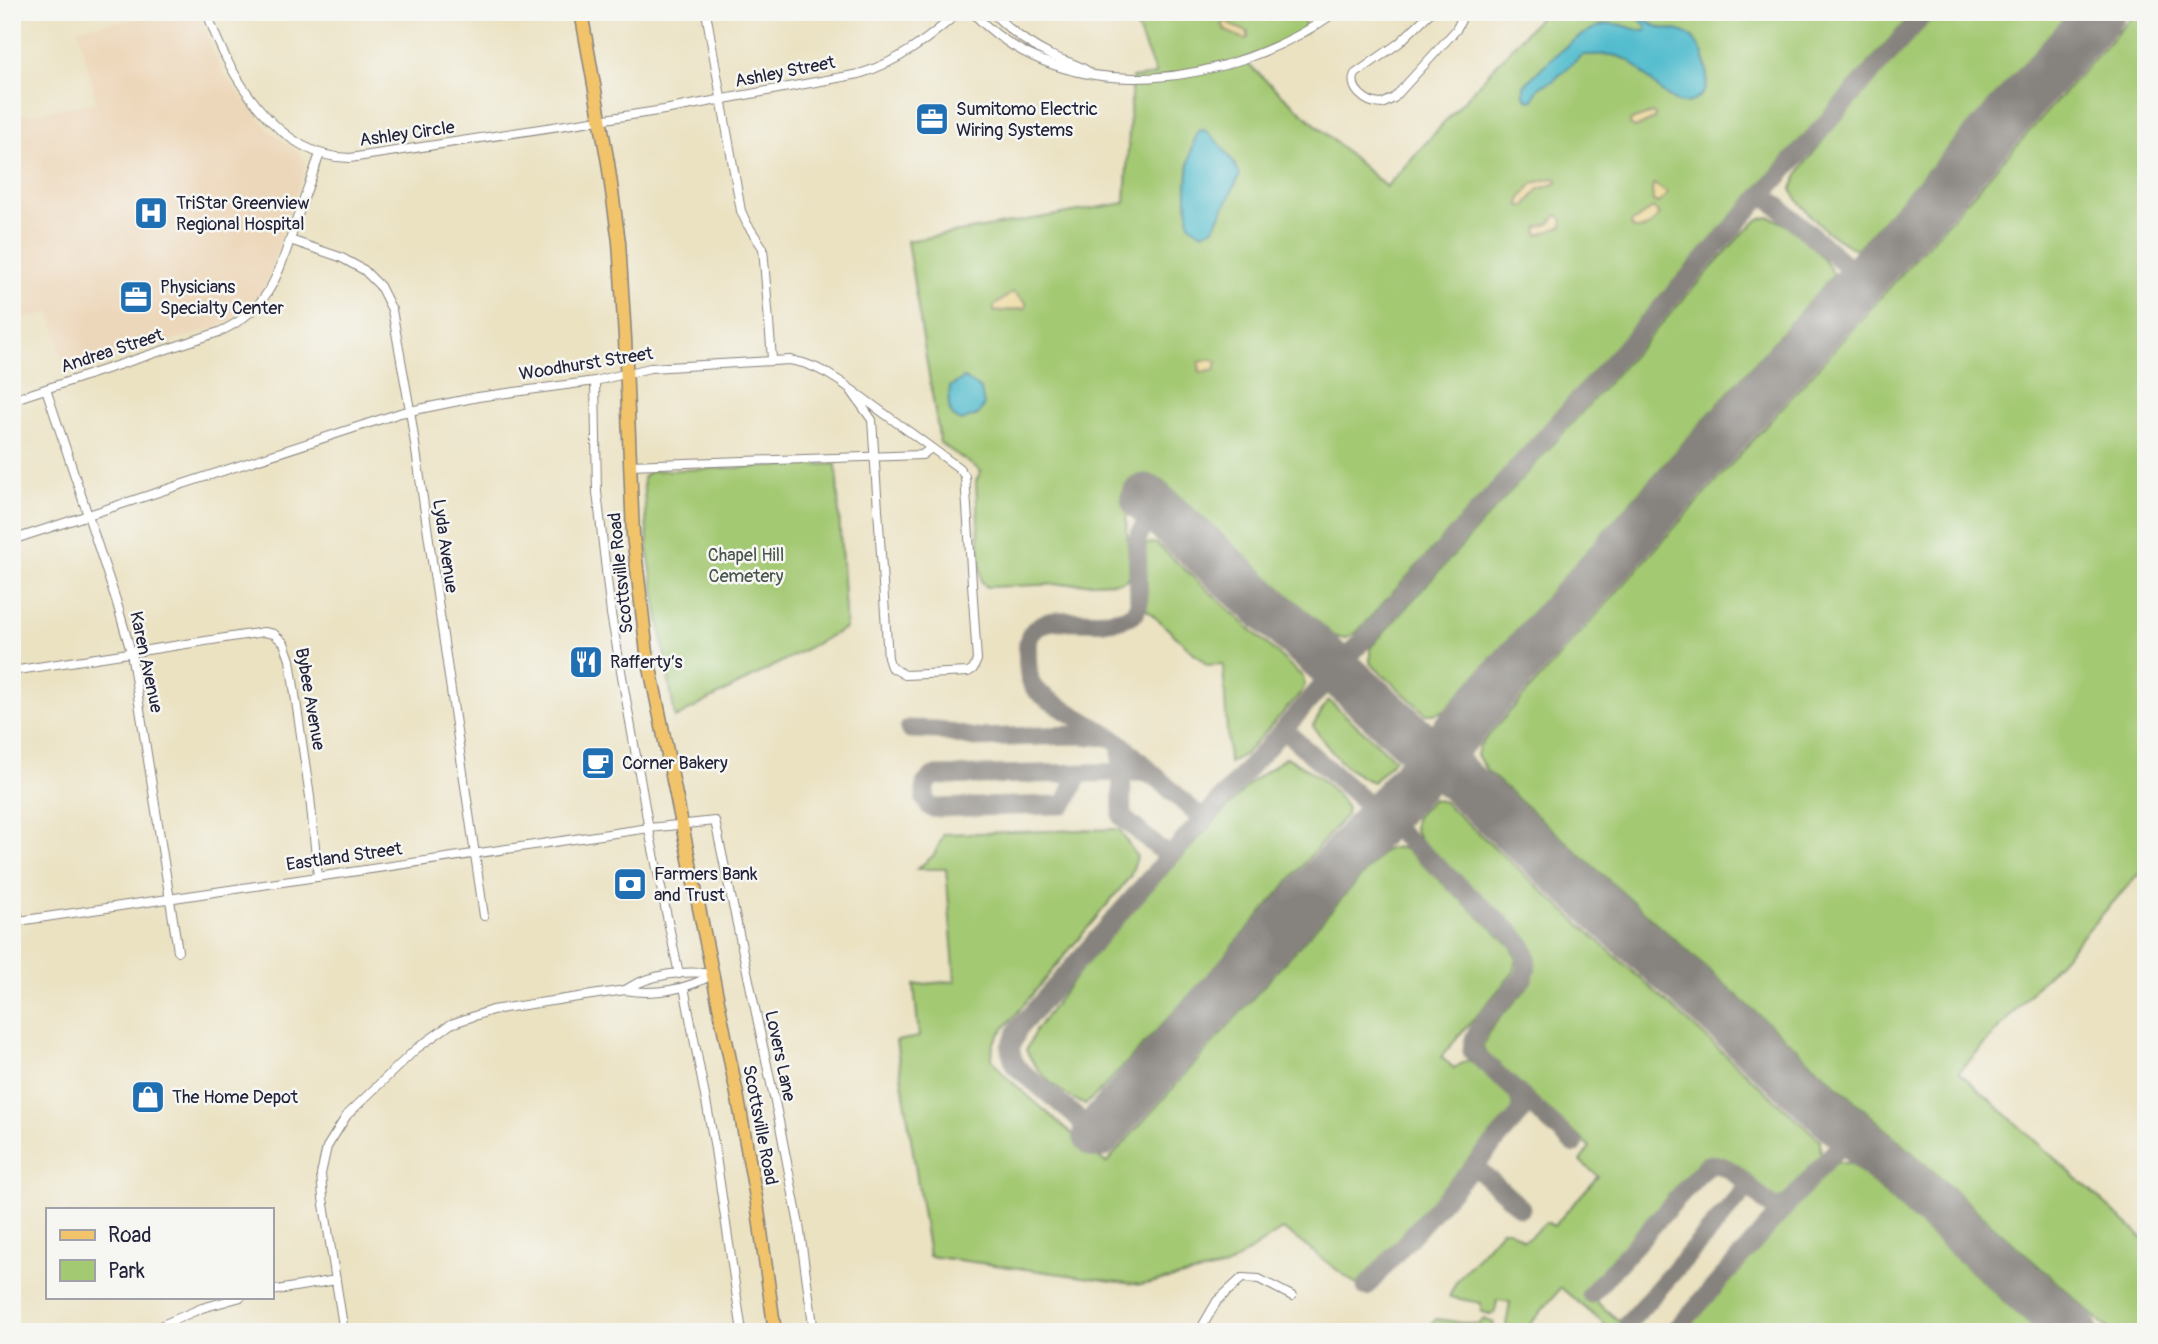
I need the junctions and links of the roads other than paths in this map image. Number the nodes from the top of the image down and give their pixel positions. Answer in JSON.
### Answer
{"nodes":[{"id":1,"x":207,"y":12,"type":"edge"},
{"id":2,"x":581,"y":12,"type":"edge"},
{"id":3,"x":706,"y":12,"type":"edge"},
{"id":4,"x":959,"y":12,"type":"edge"},
{"id":5,"x":972,"y":12,"type":"edge"},
{"id":6,"x":992,"y":12,"type":"edge"},
{"id":7,"x":1336,"y":12,"type":"edge"},
{"id":8,"x":1431,"y":12,"type":"edge"},
{"id":9,"x":1459,"y":12,"type":"edge"},
{"id":10,"x":1090,"y":73,"type":"junction"},
{"id":11,"x":723,"y":100,"type":"junction"},
{"id":12,"x":600,"y":120,"type":"junction"},
{"id":13,"x":320,"y":154,"type":"junction"},
{"id":14,"x":290,"y":240,"type":"junction"},
{"id":15,"x":772,"y":359,"type":"junction"},
{"id":16,"x":626,"y":373,"type":"junction"},
{"id":17,"x":595,"y":381,"type":"junction"},
{"id":18,"x":850,"y":388,"type":"junction"},
{"id":19,"x":46,"y":389,"type":"junction"},
{"id":20,"x":12,"y":400,"type":"edge"},
{"id":21,"x":410,"y":410,"type":"junction"},
{"id":22,"x":931,"y":448,"type":"junction"},
{"id":23,"x":876,"y":456,"type":"junction"},
{"id":24,"x":629,"y":465,"type":"junction"},
{"id":25,"x":88,"y":516,"type":"junction"},
{"id":26,"x":12,"y":540,"type":"edge"},
{"id":27,"x":131,"y":652,"type":"junction"},
{"id":28,"x":12,"y":671,"type":"edge"},
{"id":29,"x":681,"y":824,"type":"junction"},
{"id":30,"x":649,"y":828,"type":"junction"},
{"id":31,"x":474,"y":854,"type":"junction"},
{"id":32,"x":318,"y":877,"type":"junction"},
{"id":33,"x":12,"y":884,"type":"edge"},
{"id":34,"x":169,"y":900,"type":"junction"},
{"id":35,"x":484,"y":916,"type":"dead end"},
{"id":36,"x":16,"y":921,"type":"edge"},
{"id":37,"x":178,"y":951,"type":"dead end"},
{"id":38,"x":680,"y":974,"type":"junction"},
{"id":39,"x":713,"y":974,"type":"junction"},
{"id":40,"x":684,"y":987,"type":"junction"},
{"id":41,"x":625,"y":990,"type":"junction"},
{"id":42,"x":336,"y":1280,"type":"junction"},
{"id":43,"x":273,"y":1291,"type":"edge"},
{"id":44,"x":1292,"y":1296,"type":"dead end"},
{"id":45,"x":237,"y":1298,"type":"edge"},
{"id":46,"x":146,"y":1332,"type":"edge"},
{"id":47,"x":344,"y":1332,"type":"edge"},
{"id":48,"x":742,"y":1332,"type":"edge"},
{"id":49,"x":775,"y":1332,"type":"edge"},
{"id":50,"x":814,"y":1332,"type":"edge"},
{"id":51,"x":1199,"y":1332,"type":"edge"}],
"edges":[{"from":1,"to":13,"type":"street","name":"Ashley Circle"},
{"from":2,"to":12,"type":"main road","name":"Scottsville Road"},
{"from":3,"to":11,"type":"street"},
{"from":4,"to":11,"type":"street","name":"Ashley Street"},
{"from":5,"to":10,"type":"street"},
{"from":6,"to":10,"type":"street"},
{"from":7,"to":10,"type":"street"},
{"from":8,"to":9,"type":"street"},
{"from":11,"to":12,"type":"street","name":"Ashley Street"},
{"from":11,"to":15,"type":"street"},
{"from":12,"to":13,"type":"street","name":"Ashley Circle"},
{"from":12,"to":16,"type":"main road","name":"Scottsville Road"},
{"from":13,"to":14,"type":"street","name":"Andrea Street"},
{"from":14,"to":19,"type":"street","name":"Andrea Street"},
{"from":14,"to":21,"type":"street","name":"Lyda Avenue"},
{"from":15,"to":16,"type":"street","name":"Woodhurst Street"},
{"from":15,"to":18,"type":"street","name":"Woodhurst Street"},
{"from":16,"to":17,"type":"street","name":"Woodhurst Street"},
{"from":16,"to":24,"type":"main road","name":"Scottsville Road"},
{"from":17,"to":21,"type":"street","name":"Woodhurst Street"},
{"from":17,"to":30,"type":"street"},
{"from":18,"to":22,"type":"street","name":"Woodhurst Street"},
{"from":18,"to":23,"type":"street"},
{"from":19,"to":20,"type":"street","name":"Andrea Street"},
{"from":19,"to":25,"type":"street","name":"Karen Avenue"},
{"from":21,"to":25,"type":"street","name":"Woodhurst Street"},
{"from":21,"to":31,"type":"street","name":"Lyda Avenue"},
{"from":22,"to":23,"type":"street"},
{"from":22,"to":23,"type":"street","name":"Woodhurst Street"},
{"from":23,"to":24,"type":"street"},
{"from":24,"to":29,"type":"main road","name":"Scottsville Road"},
{"from":25,"to":26,"type":"street","name":"Woodhurst Street"},
{"from":25,"to":27,"type":"street","name":"Karen Avenue"},
{"from":27,"to":28,"type":"street"},
{"from":27,"to":32,"type":"street","name":"Bybee Avenue"},
{"from":27,"to":34,"type":"street","name":"Karen Avenue"},
{"from":29,"to":30,"type":"street","name":"Eastland Street"},
{"from":29,"to":39,"type":"main road","name":"Scottsville Road"},
{"from":29,"to":50,"type":"street","name":"Lovers Lane"},
{"from":30,"to":31,"type":"street","name":"Eastland Street"},
{"from":30,"to":38,"type":"street"},
{"from":31,"to":32,"type":"street","name":"Eastland Street"},
{"from":31,"to":35,"type":"street","name":"Lyda Avenue"},
{"from":32,"to":34,"type":"street","name":"Eastland Street"},
{"from":33,"to":36,"type":"street"},
{"from":34,"to":36,"type":"street","name":"Eastland Street"},
{"from":34,"to":37,"type":"street","name":"Karen Avenue"},
{"from":38,"to":39,"type":"street"},
{"from":38,"to":41,"type":"street"},
{"from":39,"to":40,"type":"street"},
{"from":39,"to":49,"type":"main road","name":"Scottsville Road"},
{"from":40,"to":41,"type":"street"},
{"from":40,"to":48,"type":"street"},
{"from":41,"to":42,"type":"street"},
{"from":42,"to":43,"type":"street"},
{"from":42,"to":47,"type":"street"},
{"from":44,"to":51,"type":"street"},
{"from":45,"to":46,"type":"street"}]}
